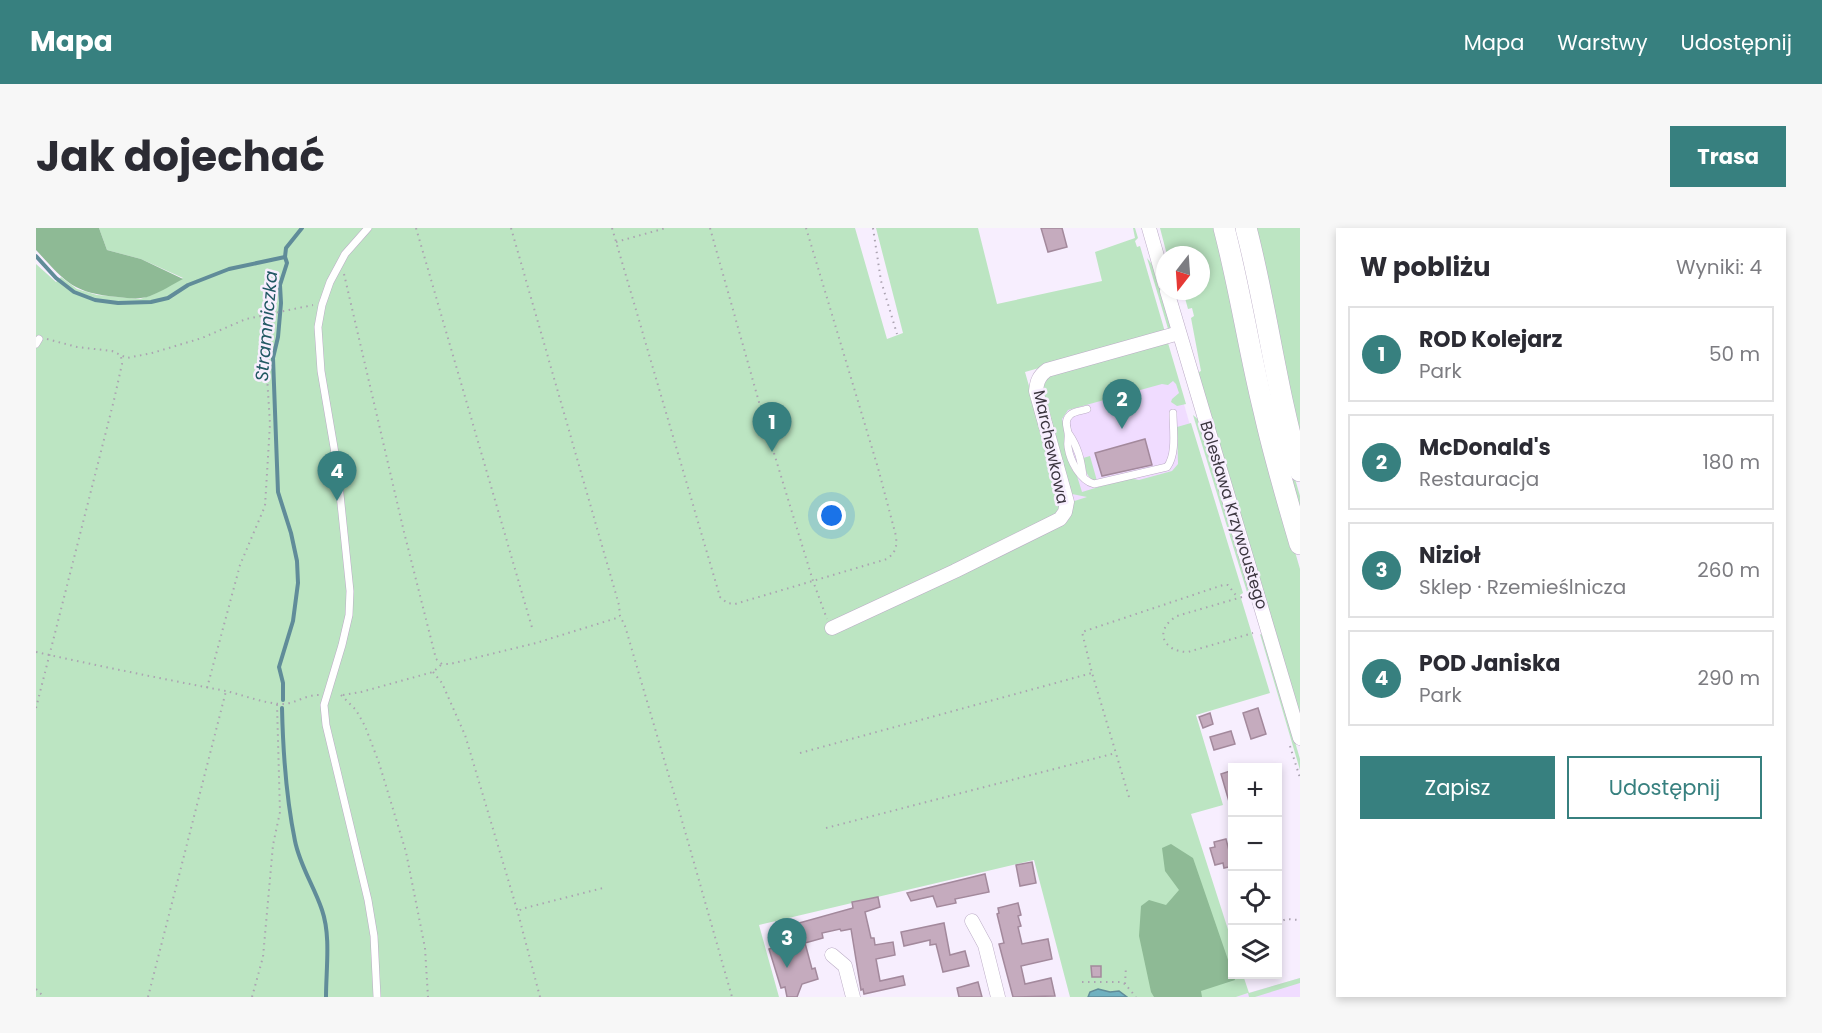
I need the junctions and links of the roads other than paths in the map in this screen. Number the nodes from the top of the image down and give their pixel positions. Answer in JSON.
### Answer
{"nodes":[{"id":1,"x":368,"y":228,"type":"edge"},
{"id":2,"x":1149,"y":228,"type":"edge"},
{"id":3,"x":1224,"y":228,"type":"edge"},
{"id":4,"x":1246,"y":228,"type":"edge"},
{"id":5,"x":1156,"y":252,"type":"edge"},
{"id":6,"x":1170,"y":300,"type":"edge"},
{"id":7,"x":1179,"y":333,"type":"junction"},
{"id":8,"x":1088,"y":410,"type":"dead end"},
{"id":9,"x":1173,"y":413,"type":"dead end"},
{"id":10,"x":1300,"y":471,"type":"edge"},
{"id":11,"x":1300,"y":544,"type":"edge"},
{"id":12,"x":832,"y":628,"type":"road end"},
{"id":13,"x":1300,"y":738,"type":"edge"},
{"id":14,"x":972,"y":921,"type":"dead end"},
{"id":15,"x":832,"y":955,"type":"dead end"},
{"id":16,"x":376,"y":997,"type":"edge"},
{"id":17,"x":853,"y":997,"type":"edge"},
{"id":18,"x":998,"y":997,"type":"edge"}],
"edges":[{"from":1,"to":16,"type":"lane"},
{"from":2,"to":5,"type":"street"},
{"from":3,"to":11,"type":"main road"},
{"from":4,"to":10,"type":"main road"},
{"from":6,"to":7,"type":"street","name":"Bolesława Krzywoustego"},
{"from":7,"to":12,"type":"street","name":"Marchewkowa"},
{"from":7,"to":13,"type":"street","name":"Bolesława Krzywoustego"},
{"from":8,"to":9,"type":"lane"},
{"from":14,"to":18,"type":"street"},
{"from":15,"to":17,"type":"street"}]}
